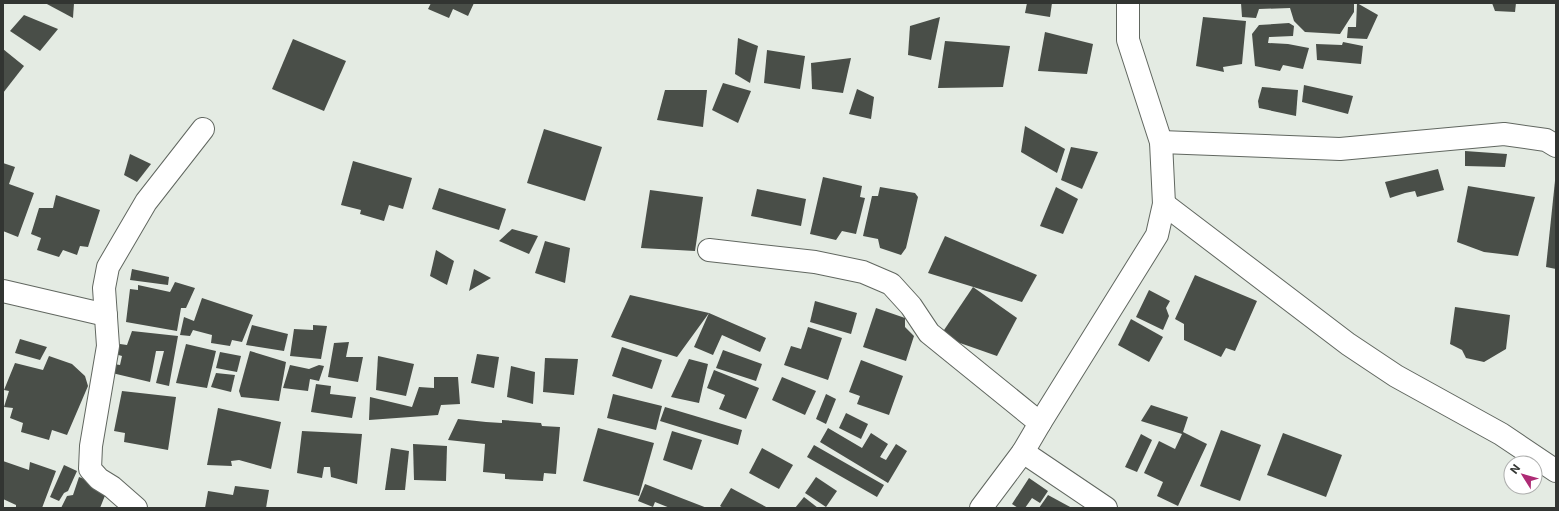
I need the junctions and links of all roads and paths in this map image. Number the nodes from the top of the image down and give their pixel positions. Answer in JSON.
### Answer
{"nodes":[{"id":1,"x":1128,"y":3,"type":"edge"},
{"id":2,"x":203,"y":129,"type":"dead end"},
{"id":3,"x":1161,"y":142,"type":"junction"},
{"id":4,"x":1556,"y":146,"type":"edge"},
{"id":5,"x":1164,"y":204,"type":"junction"},
{"id":6,"x":708,"y":250,"type":"dead end"},
{"id":7,"x":3,"y":290,"type":"edge"},
{"id":8,"x":106,"y":315,"type":"junction"},
{"id":9,"x":1040,"y":423,"type":"junction"},
{"id":10,"x":1023,"y":452,"type":"junction"},
{"id":11,"x":1556,"y":471,"type":"edge"},
{"id":12,"x":136,"y":508,"type":"edge"},
{"id":13,"x":981,"y":508,"type":"edge"},
{"id":14,"x":1106,"y":508,"type":"edge"}],
"edges":[{"from":1,"to":3,"type":"street"},
{"from":2,"to":8,"type":"street"},
{"from":3,"to":4,"type":"street"},
{"from":3,"to":5,"type":"street"},
{"from":5,"to":9,"type":"street"},
{"from":5,"to":11,"type":"street"},
{"from":6,"to":9,"type":"street"},
{"from":7,"to":8,"type":"street"},
{"from":8,"to":12,"type":"street"},
{"from":9,"to":10,"type":"street"},
{"from":10,"to":13,"type":"street"},
{"from":10,"to":14,"type":"street"}]}
